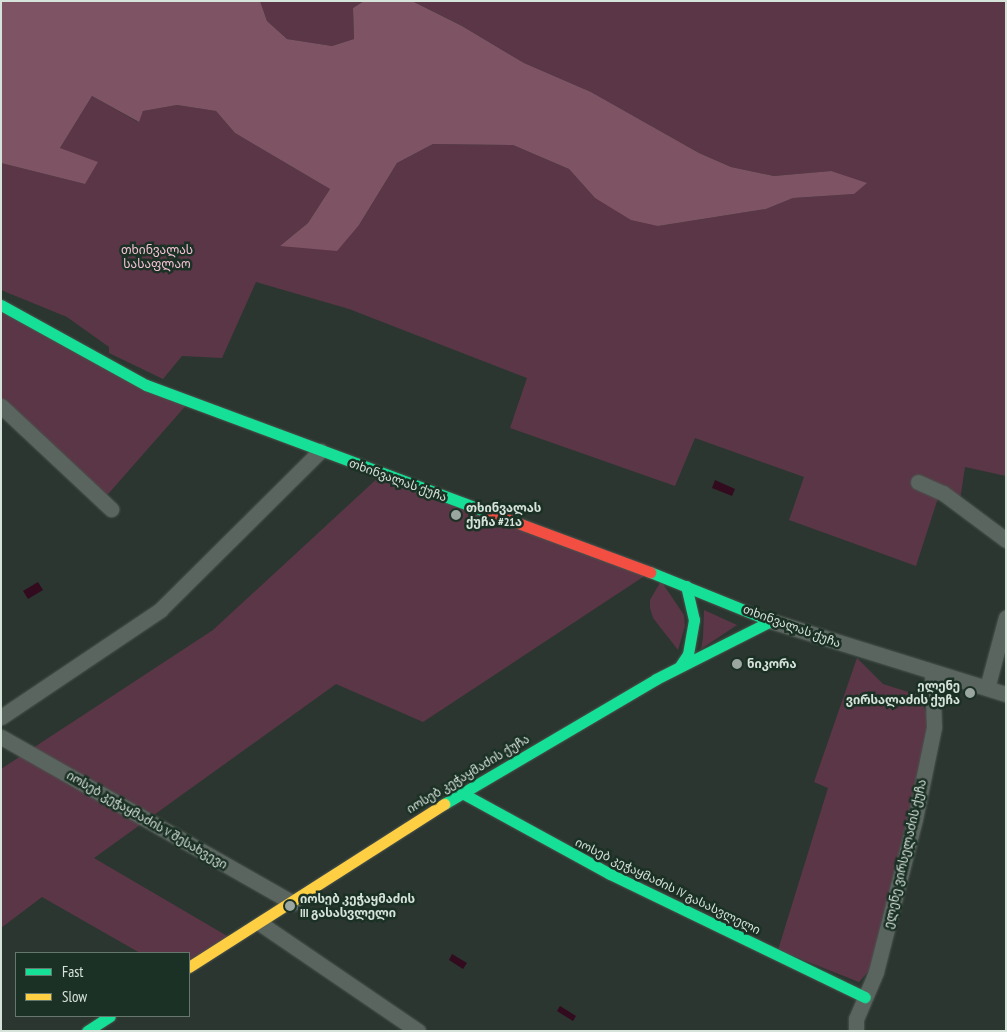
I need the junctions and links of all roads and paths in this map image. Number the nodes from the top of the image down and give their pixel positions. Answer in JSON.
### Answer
{"nodes":[{"id":1,"x":1,"y":305,"type":"edge"},
{"id":2,"x":1,"y":406,"type":"edge"},
{"id":3,"x":320,"y":451,"type":"junction"},
{"id":4,"x":918,"y":482,"type":"dead end"},
{"id":5,"x":112,"y":509,"type":"dead end"},
{"id":6,"x":1006,"y":540,"type":"edge"},
{"id":7,"x":686,"y":586,"type":"junction"},
{"id":8,"x":1006,"y":617,"type":"edge"},
{"id":9,"x":771,"y":622,"type":"junction"},
{"id":10,"x":680,"y":666,"type":"junction"},
{"id":11,"x":932,"y":672,"type":"junction"},
{"id":12,"x":986,"y":688,"type":"junction"},
{"id":13,"x":1006,"y":694,"type":"edge"},
{"id":14,"x":1,"y":717,"type":"edge"},
{"id":15,"x":1,"y":737,"type":"edge"},
{"id":16,"x":462,"y":793,"type":"junction"},
{"id":17,"x":293,"y":903,"type":"junction"},
{"id":18,"x":261,"y":924,"type":"junction"},
{"id":19,"x":190,"y":966,"type":"edge"},
{"id":20,"x":865,"y":997,"type":"junction"},
{"id":21,"x":108,"y":1017,"type":"edge"},
{"id":22,"x":87,"y":1031,"type":"edge"},
{"id":23,"x":418,"y":1031,"type":"edge"},
{"id":24,"x":856,"y":1031,"type":"edge"}],
"edges":[{"from":1,"to":3,"type":"street","name":"თხინვალას ქუჩა"},
{"from":2,"to":5,"type":"street"},
{"from":3,"to":7,"type":"street","name":"თხინვალას ქუჩა"},
{"from":3,"to":14,"type":"street"},
{"from":4,"to":6,"type":"street"},
{"from":7,"to":9,"type":"street","name":"თხინვალას ქუჩა"},
{"from":7,"to":10,"type":"street"},
{"from":8,"to":12,"type":"street"},
{"from":9,"to":10,"type":"street","name":"იოსებ კეჭაყმაძის ქუჩა"},
{"from":9,"to":11,"type":"street","name":"თხინვალას ქუჩა"},
{"from":10,"to":16,"type":"street","name":"იოსებ კეჭაყმაძის ქუჩა"},
{"from":11,"to":12,"type":"street","name":"თხინვალას ქუჩა"},
{"from":11,"to":20,"type":"street","name":"ელენე ვირსელაძის ქუჩა"},
{"from":12,"to":13,"type":"street","name":"თხინვალას ქუჩა"},
{"from":15,"to":17,"type":"street","name":"იოსებ კეჭაყმაძის V შესახვევი"},
{"from":16,"to":17,"type":"street","name":"იოსებ კეჭაყმაძის ქუჩა"},
{"from":16,"to":20,"type":"street","name":"იოსებ კეჭაყმაძის IV გასასვლელი"},
{"from":17,"to":18,"type":"street","name":"იოსებ კეჭაყმაძის ქუჩა"},
{"from":18,"to":19,"type":"street","name":"იოსებ კეჭაყმაძის ქუჩა"},
{"from":18,"to":23,"type":"street"},
{"from":20,"to":24,"type":"street","name":"ელენე ვირსელაძის ქუჩა"},
{"from":21,"to":22,"type":"street"}]}
